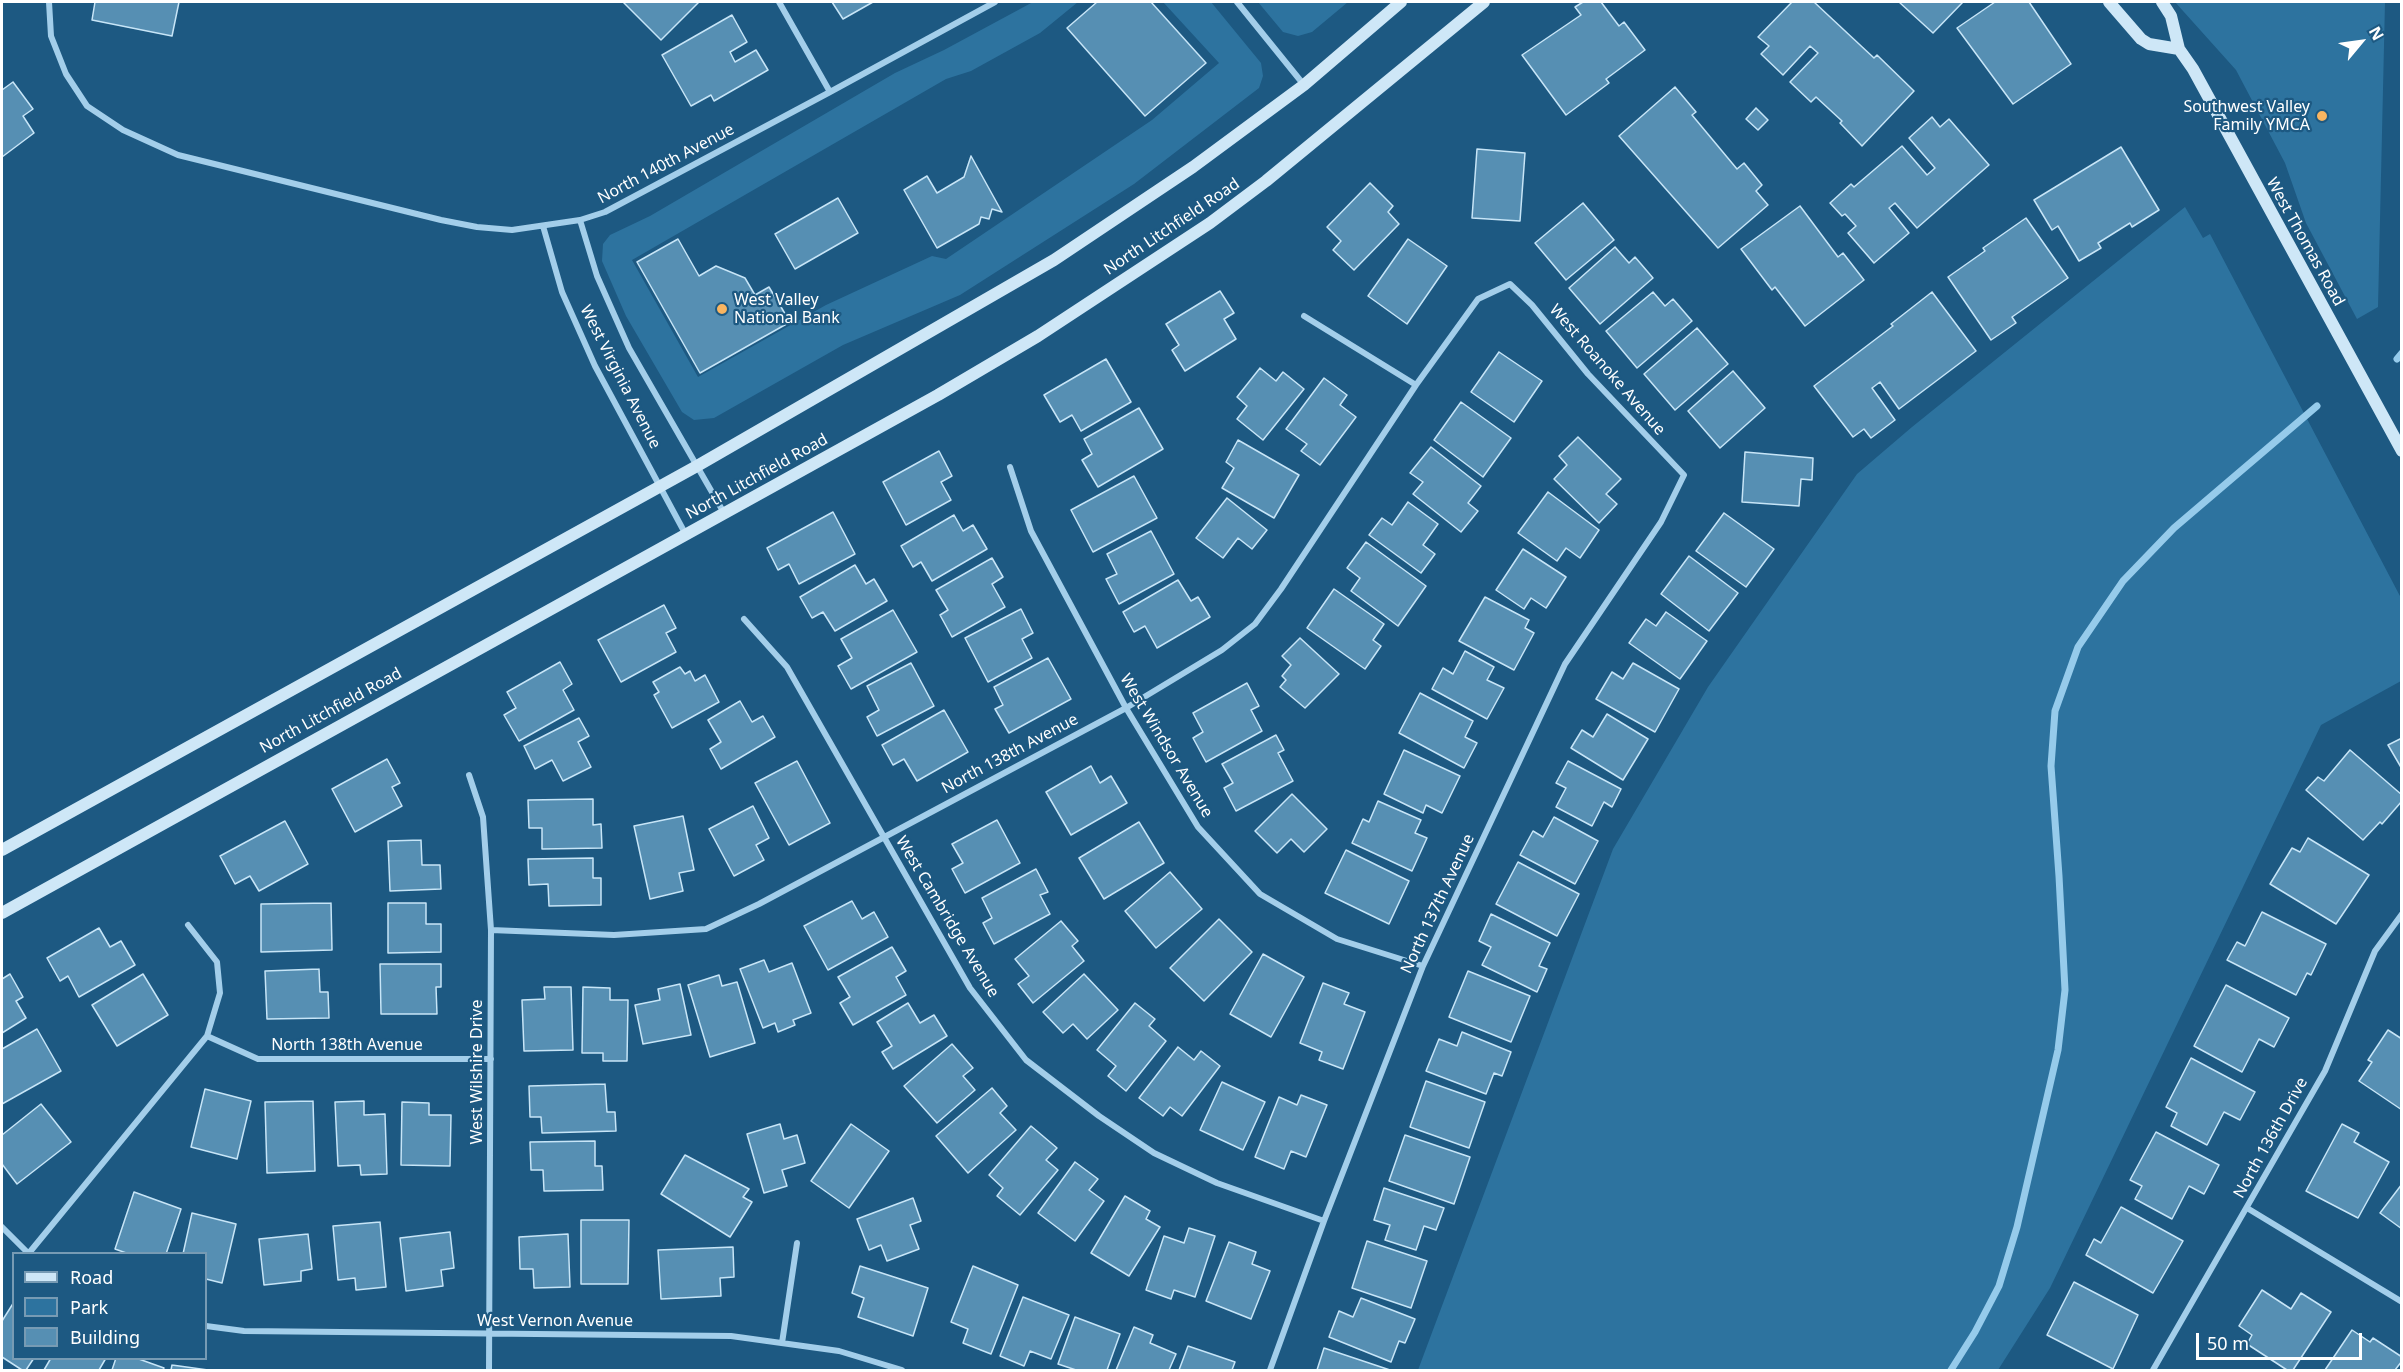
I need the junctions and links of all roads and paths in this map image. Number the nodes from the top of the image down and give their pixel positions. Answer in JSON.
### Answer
{"nodes":[{"id":1,"x":49,"y":2,"type":"edge"},
{"id":2,"x":779,"y":2,"type":"edge"},
{"id":3,"x":995,"y":2,"type":"edge"},
{"id":4,"x":1237,"y":2,"type":"edge"},
{"id":5,"x":1401,"y":2,"type":"edge"},
{"id":6,"x":1484,"y":2,"type":"edge"},
{"id":7,"x":2109,"y":2,"type":"edge"},
{"id":8,"x":2162,"y":2,"type":"edge"},
{"id":9,"x":2180,"y":49,"type":"junction"},
{"id":10,"x":1304,"y":84,"type":"junction"},
{"id":11,"x":830,"y":92,"type":"junction"},
{"id":12,"x":580,"y":220,"type":"junction"},
{"id":13,"x":543,"y":226,"type":"junction"},
{"id":14,"x":1510,"y":284,"type":"joint"},
{"id":15,"x":1304,"y":316,"type":"dead end"},
{"id":16,"x":1416,"y":385,"type":"junction"},
{"id":17,"x":2402,"y":452,"type":"edge"},
{"id":18,"x":697,"y":466,"type":"junction"},
{"id":19,"x":1010,"y":467,"type":"dead end"},
{"id":20,"x":1684,"y":474,"type":"joint"},
{"id":21,"x":660,"y":486,"type":"junction"},
{"id":22,"x":724,"y":514,"type":"junction"},
{"id":23,"x":686,"y":535,"type":"junction"},
{"id":24,"x":744,"y":619,"type":"dead end"},
{"id":25,"x":1126,"y":708,"type":"junction"},
{"id":26,"x":469,"y":775,"type":"dead end"},
{"id":27,"x":883,"y":838,"type":"junction"},
{"id":28,"x":2,"y":850,"type":"edge"},
{"id":29,"x":2,"y":913,"type":"edge"},
{"id":30,"x":2402,"y":914,"type":"edge"},
{"id":31,"x":188,"y":925,"type":"dead end"},
{"id":32,"x":490,"y":930,"type":"junction"},
{"id":33,"x":1423,"y":966,"type":"junction"},
{"id":34,"x":207,"y":1036,"type":"junction"},
{"id":35,"x":491,"y":1059,"type":"junction"},
{"id":36,"x":2247,"y":1208,"type":"junction"},
{"id":37,"x":1324,"y":1221,"type":"junction"},
{"id":38,"x":2,"y":1227,"type":"edge"},
{"id":39,"x":797,"y":1243,"type":"dead end"},
{"id":40,"x":28,"y":1252,"type":"edge"},
{"id":41,"x":30,"y":1252,"type":"edge"},
{"id":42,"x":2402,"y":1302,"type":"edge"},
{"id":43,"x":207,"y":1326,"type":"edge"},
{"id":44,"x":489,"y":1335,"type":"junction"},
{"id":45,"x":782,"y":1343,"type":"junction"},
{"id":46,"x":489,"y":1371,"type":"edge"},
{"id":47,"x":902,"y":1371,"type":"edge"},
{"id":48,"x":1270,"y":1371,"type":"edge"},
{"id":49,"x":2153,"y":1371,"type":"edge"}],
"edges":[{"from":1,"to":13,"type":"street","name":"North 140th Avenue"},
{"from":2,"to":11,"type":"street"},
{"from":3,"to":11,"type":"street","name":"North 140th Avenue"},
{"from":4,"to":10,"type":"street"},
{"from":5,"to":10,"type":"main road"},
{"from":6,"to":22,"type":"main road","name":"North Litchfield Road"},
{"from":7,"to":9,"type":"main road"},
{"from":8,"to":9,"type":"main road","name":"West Thomas Road"},
{"from":9,"to":17,"type":"main road","name":"West Thomas Road"},
{"from":10,"to":18,"type":"main road"},
{"from":11,"to":12,"type":"street","name":"North 140th Avenue"},
{"from":12,"to":13,"type":"street","name":"North 140th Avenue"},
{"from":12,"to":18,"type":"street","name":"West Virginia Avenue"},
{"from":13,"to":21,"type":"street","name":"West Virginia Avenue"},
{"from":14,"to":16,"type":"street","name":"North 138th Avenue"},
{"from":14,"to":20,"type":"street","name":"West Roanoke Avenue"},
{"from":15,"to":16,"type":"street"},
{"from":16,"to":25,"type":"street","name":"North 138th Avenue"},
{"from":18,"to":21,"type":"main road"},
{"from":18,"to":22,"type":"street","name":"West Virginia Avenue"},
{"from":19,"to":25,"type":"street","name":"West Windsor Avenue"},
{"from":20,"to":33,"type":"street","name":"North 137th Avenue"},
{"from":21,"to":23,"type":"street","name":"West Virginia Avenue"},
{"from":21,"to":28,"type":"main road"},
{"from":22,"to":23,"type":"main road","name":"North Litchfield Road"},
{"from":23,"to":29,"type":"main road","name":"North Litchfield Road"},
{"from":24,"to":27,"type":"street","name":"West Cambridge Avenue"},
{"from":25,"to":27,"type":"street","name":"North 138th Avenue"},
{"from":25,"to":33,"type":"street","name":"West Windsor Avenue"},
{"from":26,"to":32,"type":"street","name":"West Wilshire Drive"},
{"from":27,"to":32,"type":"street","name":"North 138th Avenue"},
{"from":27,"to":37,"type":"street","name":"West Cambridge Avenue"},
{"from":30,"to":36,"type":"street","name":"North 136th Drive"},
{"from":31,"to":34,"type":"street"},
{"from":32,"to":35,"type":"street","name":"West Wilshire Drive"},
{"from":33,"to":37,"type":"street","name":"North 137th Avenue"},
{"from":34,"to":35,"type":"street","name":"North 138th Avenue"},
{"from":34,"to":41,"type":"street"},
{"from":35,"to":44,"type":"street","name":"West Wilshire Drive"},
{"from":36,"to":42,"type":"street"},
{"from":36,"to":49,"type":"street","name":"North 136th Drive"},
{"from":37,"to":48,"type":"street","name":"North 137th Avenue"},
{"from":38,"to":40,"type":"street"},
{"from":39,"to":45,"type":"street"},
{"from":43,"to":44,"type":"street","name":"West Vernon Avenue"},
{"from":44,"to":45,"type":"street","name":"West Vernon Avenue"},
{"from":44,"to":46,"type":"street","name":"West Wilshire Drive"},
{"from":45,"to":47,"type":"street","name":"West Vernon Avenue"}]}
